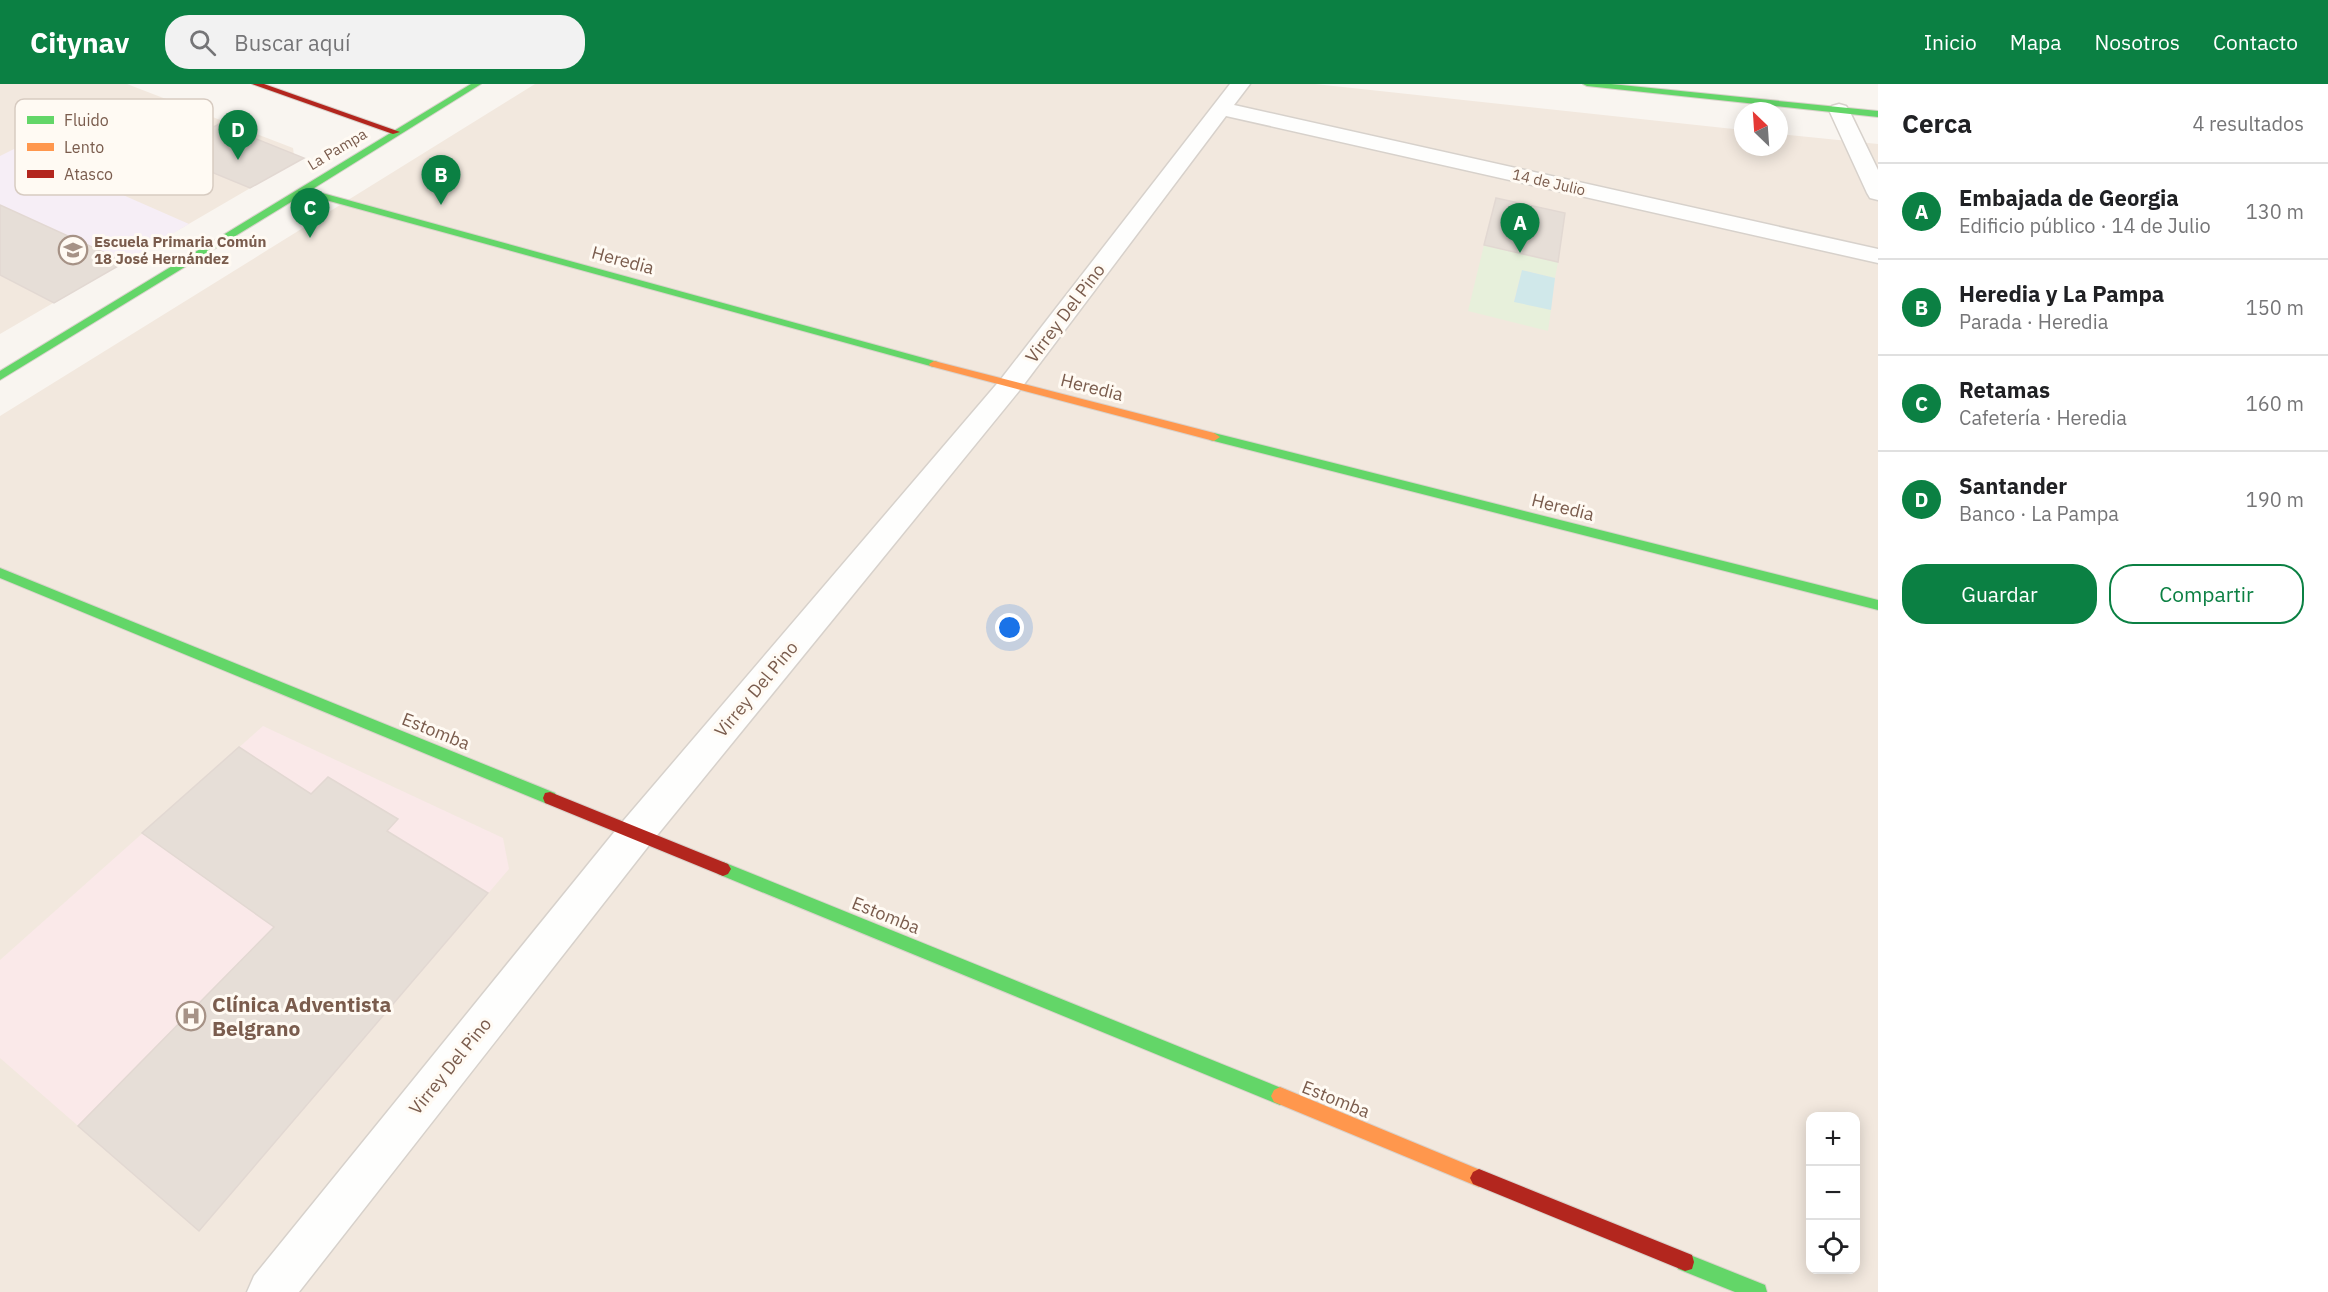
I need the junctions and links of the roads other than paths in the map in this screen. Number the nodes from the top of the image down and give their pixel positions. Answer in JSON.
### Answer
{"nodes":[{"id":1,"x":256,"y":84,"type":"edge"},
{"id":2,"x":477,"y":84,"type":"edge"},
{"id":3,"x":1240,"y":84,"type":"edge"},
{"id":4,"x":1587,"y":84,"type":"edge"},
{"id":5,"x":1220,"y":108,"type":"junction"},
{"id":6,"x":1839,"y":110,"type":"junction"},
{"id":7,"x":1878,"y":114,"type":"edge"},
{"id":8,"x":396,"y":132,"type":"junction"},
{"id":9,"x":301,"y":190,"type":"junction"},
{"id":10,"x":1878,"y":193,"type":"edge"},
{"id":11,"x":1878,"y":256,"type":"edge"},
{"id":12,"x":0,"y":376,"type":"edge"},
{"id":13,"x":1010,"y":385,"type":"junction"},
{"id":14,"x":0,"y":573,"type":"edge"},
{"id":15,"x":1878,"y":605,"type":"edge"},
{"id":16,"x":637,"y":832,"type":"junction"},
{"id":17,"x":270,"y":1292,"type":"edge"},
{"id":18,"x":1758,"y":1292,"type":"edge"}],
"edges":[{"from":1,"to":8,"type":"street"},
{"from":2,"to":8,"type":"street","name":"La Pampa"},
{"from":3,"to":5,"type":"street","name":"Virrey Del Pino"},
{"from":4,"to":6,"type":"street"},
{"from":5,"to":11,"type":"street","name":"14 de Julio"},
{"from":5,"to":13,"type":"street","name":"Virrey Del Pino"},
{"from":6,"to":7,"type":"street"},
{"from":6,"to":10,"type":"street"},
{"from":8,"to":9,"type":"street","name":"La Pampa"},
{"from":9,"to":12,"type":"street","name":"La Pampa"},
{"from":9,"to":13,"type":"street","name":"Heredia"},
{"from":13,"to":15,"type":"street","name":"Heredia"},
{"from":13,"to":16,"type":"street","name":"Virrey Del Pino"},
{"from":14,"to":16,"type":"street","name":"Estomba"},
{"from":16,"to":17,"type":"street","name":"Virrey Del Pino"},
{"from":16,"to":18,"type":"street","name":"Estomba"}]}
